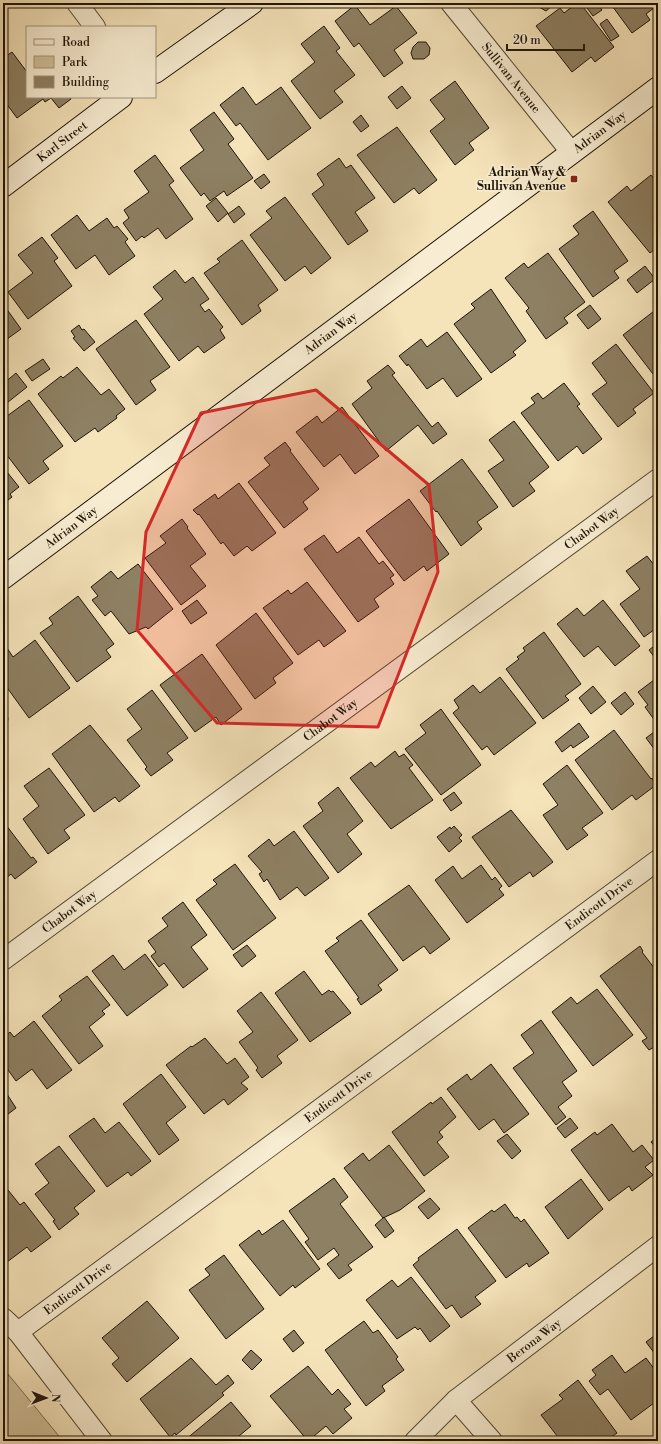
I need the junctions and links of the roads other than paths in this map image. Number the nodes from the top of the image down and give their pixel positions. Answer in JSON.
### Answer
{"nodes":[{"id":1,"x":78,"y":3,"type":"edge"},
{"id":2,"x":252,"y":3,"type":"edge"},
{"id":3,"x":451,"y":3,"type":"edge"},
{"id":4,"x":95,"y":26,"type":"edge"},
{"id":5,"x":156,"y":71,"type":"edge"},
{"id":6,"x":658,"y":88,"type":"edge"},
{"id":7,"x":120,"y":98,"type":"edge"},
{"id":8,"x":572,"y":153,"type":"junction"},
{"id":9,"x":3,"y":186,"type":"edge"},
{"id":10,"x":658,"y":479,"type":"edge"},
{"id":11,"x":3,"y":578,"type":"edge"},
{"id":12,"x":658,"y":860,"type":"edge"},
{"id":13,"x":3,"y":960,"type":"edge"},
{"id":14,"x":658,"y":1246,"type":"edge"},
{"id":15,"x":3,"y":1318,"type":"edge"},
{"id":16,"x":18,"y":1332,"type":"junction"},
{"id":17,"x":456,"y":1400,"type":"junction"},
{"id":18,"x":102,"y":1441,"type":"edge"},
{"id":19,"x":415,"y":1441,"type":"edge"},
{"id":20,"x":492,"y":1441,"type":"edge"}],
"edges":[{"from":1,"to":4,"type":"street"},
{"from":2,"to":5,"type":"street"},
{"from":3,"to":8,"type":"street","name":"Sullivan Avenue"},
{"from":6,"to":8,"type":"street","name":"Adrian Way"},
{"from":7,"to":9,"type":"street","name":"Karl Street"},
{"from":8,"to":11,"type":"street","name":"Adrian Way"},
{"from":10,"to":13,"type":"street","name":"Chabot Way"},
{"from":12,"to":16,"type":"street","name":"Endicott Drive"},
{"from":14,"to":17,"type":"street","name":"Berona Way"},
{"from":15,"to":16,"type":"street"},
{"from":16,"to":18,"type":"street"},
{"from":17,"to":19,"type":"street","name":"Berona Way"},
{"from":17,"to":20,"type":"street"}]}
